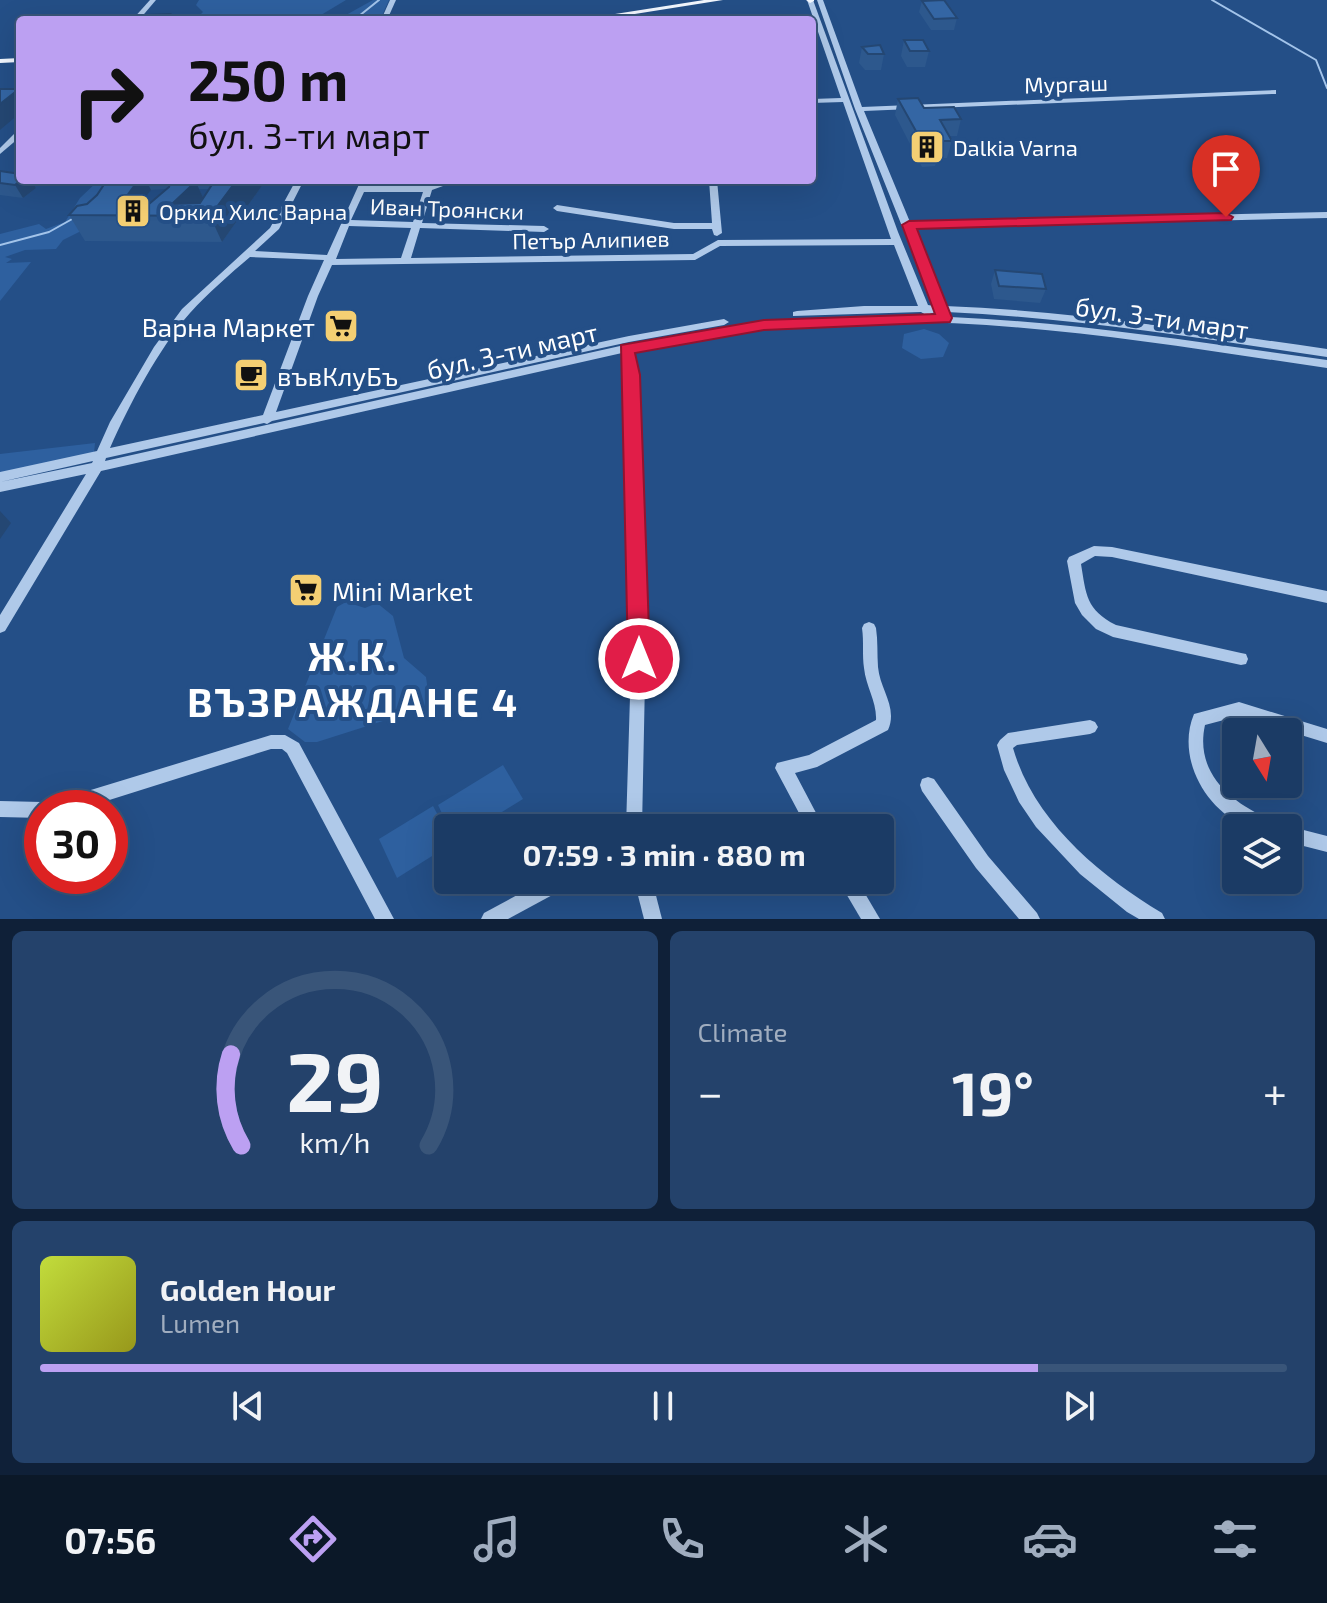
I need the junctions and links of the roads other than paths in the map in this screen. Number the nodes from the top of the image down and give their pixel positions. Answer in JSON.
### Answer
{"nodes":[{"id":1,"x":143,"y":0,"type":"edge"},
{"id":2,"x":153,"y":0,"type":"edge"},
{"id":3,"x":719,"y":0,"type":"edge"},
{"id":4,"x":820,"y":0,"type":"edge"},
{"id":5,"x":129,"y":16,"type":"edge"},
{"id":6,"x":139,"y":16,"type":"edge"},
{"id":7,"x":609,"y":16,"type":"edge"},
{"id":8,"x":816,"y":17,"type":"edge"},
{"id":9,"x":1273,"y":92,"type":"dead end"},
{"id":10,"x":845,"y":100,"type":"junction"},
{"id":11,"x":816,"y":101,"type":"edge"},
{"id":12,"x":859,"y":109,"type":"junction"},
{"id":13,"x":16,"y":137,"type":"edge"},
{"id":14,"x":16,"y":148,"type":"edge"},
{"id":15,"x":0,"y":152,"type":"edge"},
{"id":16,"x":0,"y":161,"type":"edge"},
{"id":17,"x":298,"y":184,"type":"edge"},
{"id":18,"x":363,"y":184,"type":"edge"},
{"id":19,"x":440,"y":184,"type":"edge"},
{"id":20,"x":713,"y":184,"type":"edge"},
{"id":21,"x":428,"y":189,"type":"junction"},
{"id":22,"x":557,"y":208,"type":"dead end"},
{"id":23,"x":1327,"y":215,"type":"edge"},
{"id":24,"x":348,"y":223,"type":"junction"},
{"id":25,"x":417,"y":224,"type":"junction"},
{"id":26,"x":909,"y":225,"type":"junction"},
{"id":27,"x":716,"y":226,"type":"junction"},
{"id":28,"x":544,"y":229,"type":"dead end"},
{"id":29,"x":898,"y":242,"type":"junction"},
{"id":30,"x":718,"y":243,"type":"junction"},
{"id":31,"x":250,"y":254,"type":"junction"},
{"id":32,"x":331,"y":260,"type":"junction"},
{"id":33,"x":405,"y":262,"type":"junction"},
{"id":34,"x":926,"y":312,"type":"junction"},
{"id":35,"x":942,"y":313,"type":"junction"},
{"id":36,"x":1037,"y":318,"type":"junction"},
{"id":37,"x":627,"y":349,"type":"junction"},
{"id":38,"x":1327,"y":353,"type":"edge"},
{"id":39,"x":1327,"y":364,"type":"edge"},
{"id":40,"x":267,"y":420,"type":"junction"},
{"id":41,"x":98,"y":463,"type":"junction"},
{"id":42,"x":0,"y":477,"type":"edge"},
{"id":43,"x":0,"y":487,"type":"edge"},
{"id":44,"x":1327,"y":597,"type":"edge"},
{"id":45,"x":6,"y":608,"type":"edge"},
{"id":46,"x":0,"y":627,"type":"edge"},
{"id":47,"x":869,"y":628,"type":"dead end"},
{"id":48,"x":1241,"y":659,"type":"dead end"},
{"id":49,"x":1090,"y":727,"type":"dead end"},
{"id":50,"x":1327,"y":736,"type":"edge"},
{"id":51,"x":928,"y":785,"type":"dead end"},
{"id":52,"x":116,"y":790,"type":"edge"},
{"id":53,"x":0,"y":809,"type":"edge"},
{"id":54,"x":24,"y":810,"type":"edge"},
{"id":55,"x":634,"y":814,"type":"edge"},
{"id":56,"x":808,"y":814,"type":"edge"},
{"id":57,"x":1242,"y":814,"type":"edge"},
{"id":58,"x":1302,"y":838,"type":"edge"},
{"id":59,"x":1327,"y":844,"type":"edge"},
{"id":60,"x":537,"y":894,"type":"edge"},
{"id":61,"x":647,"y":894,"type":"edge"},
{"id":62,"x":856,"y":894,"type":"edge"},
{"id":63,"x":385,"y":919,"type":"edge"},
{"id":64,"x":490,"y":919,"type":"edge"},
{"id":65,"x":653,"y":919,"type":"edge"},
{"id":66,"x":871,"y":919,"type":"edge"},
{"id":67,"x":1031,"y":919,"type":"edge"},
{"id":68,"x":1156,"y":919,"type":"edge"}],
"edges":[{"from":1,"to":5,"type":"street"},
{"from":2,"to":6,"type":"street"},
{"from":3,"to":7,"type":"main road"},
{"from":4,"to":12,"type":"street"},
{"from":8,"to":10,"type":"street"},
{"from":9,"to":12,"type":"street","name":"Мургаш"},
{"from":10,"to":11,"type":"street"},
{"from":10,"to":29,"type":"street"},
{"from":12,"to":26,"type":"street"},
{"from":13,"to":15,"type":"street"},
{"from":14,"to":16,"type":"street"},
{"from":17,"to":31,"type":"street"},
{"from":18,"to":21,"type":"street"},
{"from":18,"to":24,"type":"street"},
{"from":19,"to":21,"type":"street"},
{"from":20,"to":27,"type":"street"},
{"from":21,"to":25,"type":"street"},
{"from":22,"to":27,"type":"street"},
{"from":23,"to":26,"type":"street"},
{"from":24,"to":25,"type":"street","name":"Иван Троянски"},
{"from":24,"to":32,"type":"street"},
{"from":25,"to":28,"type":"street","name":"Иван Троянски"},
{"from":25,"to":33,"type":"street"},
{"from":26,"to":35,"type":"street"},
{"from":27,"to":30,"type":"street"},
{"from":29,"to":30,"type":"street","name":"Петър Алипиев"},
{"from":29,"to":34,"type":"street"},
{"from":30,"to":33,"type":"street","name":"Петър Алипиев"},
{"from":31,"to":32,"type":"street","name":"Петър Алипиев"},
{"from":31,"to":41,"type":"street"},
{"from":32,"to":33,"type":"street","name":"Петър Алипиев"},
{"from":32,"to":40,"type":"street"},
{"from":34,"to":35,"type":"street","name":"бул. 3-ти март"},
{"from":34,"to":37,"type":"street","name":"бул. 3-ти март"},
{"from":34,"to":40,"type":"street","name":"бул. 3-ти март"},
{"from":35,"to":36,"type":"street","name":"бул. 3-ти март"},
{"from":36,"to":38,"type":"street","name":"бул. 3-ти март"},
{"from":36,"to":39,"type":"street","name":"бул. 3-ти март"},
{"from":37,"to":41,"type":"street","name":"бул. 3-ти март"},
{"from":37,"to":55,"type":"street"},
{"from":40,"to":41,"type":"street","name":"бул. 3-ти март"},
{"from":41,"to":42,"type":"street","name":"бул. 3-ти март"},
{"from":41,"to":43,"type":"street","name":"бул. 3-ти март"},
{"from":41,"to":45,"type":"street"},
{"from":44,"to":48,"type":"street"},
{"from":45,"to":46,"type":"street"},
{"from":47,"to":56,"type":"street"},
{"from":49,"to":68,"type":"street"},
{"from":50,"to":57,"type":"street"},
{"from":51,"to":67,"type":"street"},
{"from":52,"to":63,"type":"street"},
{"from":53,"to":54,"type":"street"},
{"from":58,"to":59,"type":"street"},
{"from":60,"to":64,"type":"street"},
{"from":61,"to":65,"type":"street"},
{"from":62,"to":66,"type":"street"}]}
